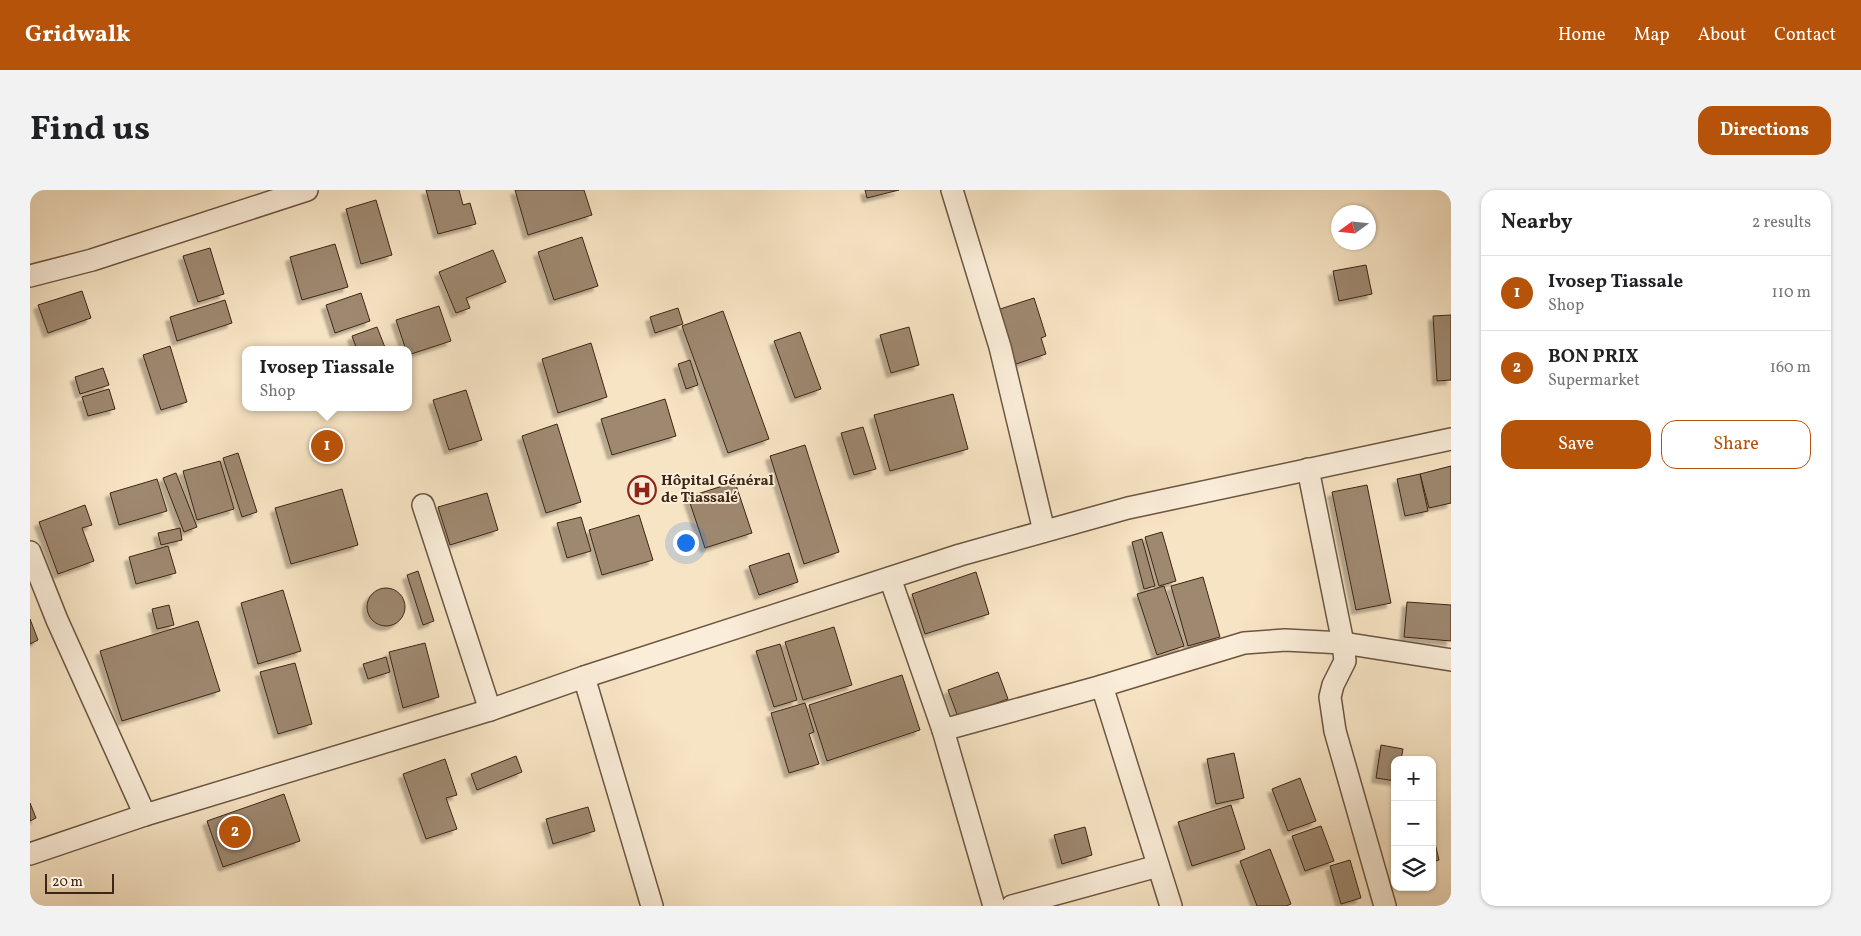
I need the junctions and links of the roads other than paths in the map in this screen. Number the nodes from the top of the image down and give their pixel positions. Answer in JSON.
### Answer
{"nodes":[{"id":1,"x":307,"y":190,"type":"edge"},
{"id":2,"x":952,"y":190,"type":"edge"},
{"id":3,"x":30,"y":276,"type":"edge"},
{"id":4,"x":1451,"y":439,"type":"edge"},
{"id":5,"x":1308,"y":469,"type":"junction"},
{"id":6,"x":423,"y":505,"type":"dead end"},
{"id":7,"x":1044,"y":531,"type":"junction"},
{"id":8,"x":30,"y":552,"type":"edge"},
{"id":9,"x":890,"y":578,"type":"junction"},
{"id":10,"x":1343,"y":643,"type":"junction"},
{"id":11,"x":1451,"y":660,"type":"edge"},
{"id":12,"x":584,"y":677,"type":"junction"},
{"id":13,"x":1102,"y":686,"type":"junction"},
{"id":14,"x":490,"y":710,"type":"junction"},
{"id":15,"x":943,"y":730,"type":"junction"},
{"id":16,"x":145,"y":815,"type":"junction"},
{"id":17,"x":30,"y":854,"type":"edge"},
{"id":18,"x":1158,"y":866,"type":"junction"},
{"id":19,"x":652,"y":906,"type":"edge"},
{"id":20,"x":994,"y":906,"type":"edge"},
{"id":21,"x":1012,"y":906,"type":"edge"},
{"id":22,"x":1171,"y":906,"type":"edge"},
{"id":23,"x":1385,"y":906,"type":"edge"}],
"edges":[{"from":1,"to":3,"type":"street"},
{"from":2,"to":7,"type":"street"},
{"from":4,"to":5,"type":"street"},
{"from":5,"to":7,"type":"street"},
{"from":5,"to":10,"type":"street"},
{"from":6,"to":14,"type":"street"},
{"from":7,"to":9,"type":"street"},
{"from":8,"to":16,"type":"street"},
{"from":9,"to":12,"type":"street"},
{"from":9,"to":15,"type":"street"},
{"from":10,"to":11,"type":"street"},
{"from":10,"to":13,"type":"street"},
{"from":10,"to":23,"type":"street"},
{"from":12,"to":14,"type":"street"},
{"from":12,"to":19,"type":"street"},
{"from":13,"to":15,"type":"street"},
{"from":13,"to":18,"type":"street"},
{"from":14,"to":16,"type":"street"},
{"from":15,"to":20,"type":"street"},
{"from":16,"to":17,"type":"street"},
{"from":18,"to":21,"type":"street"},
{"from":18,"to":22,"type":"street"}]}
